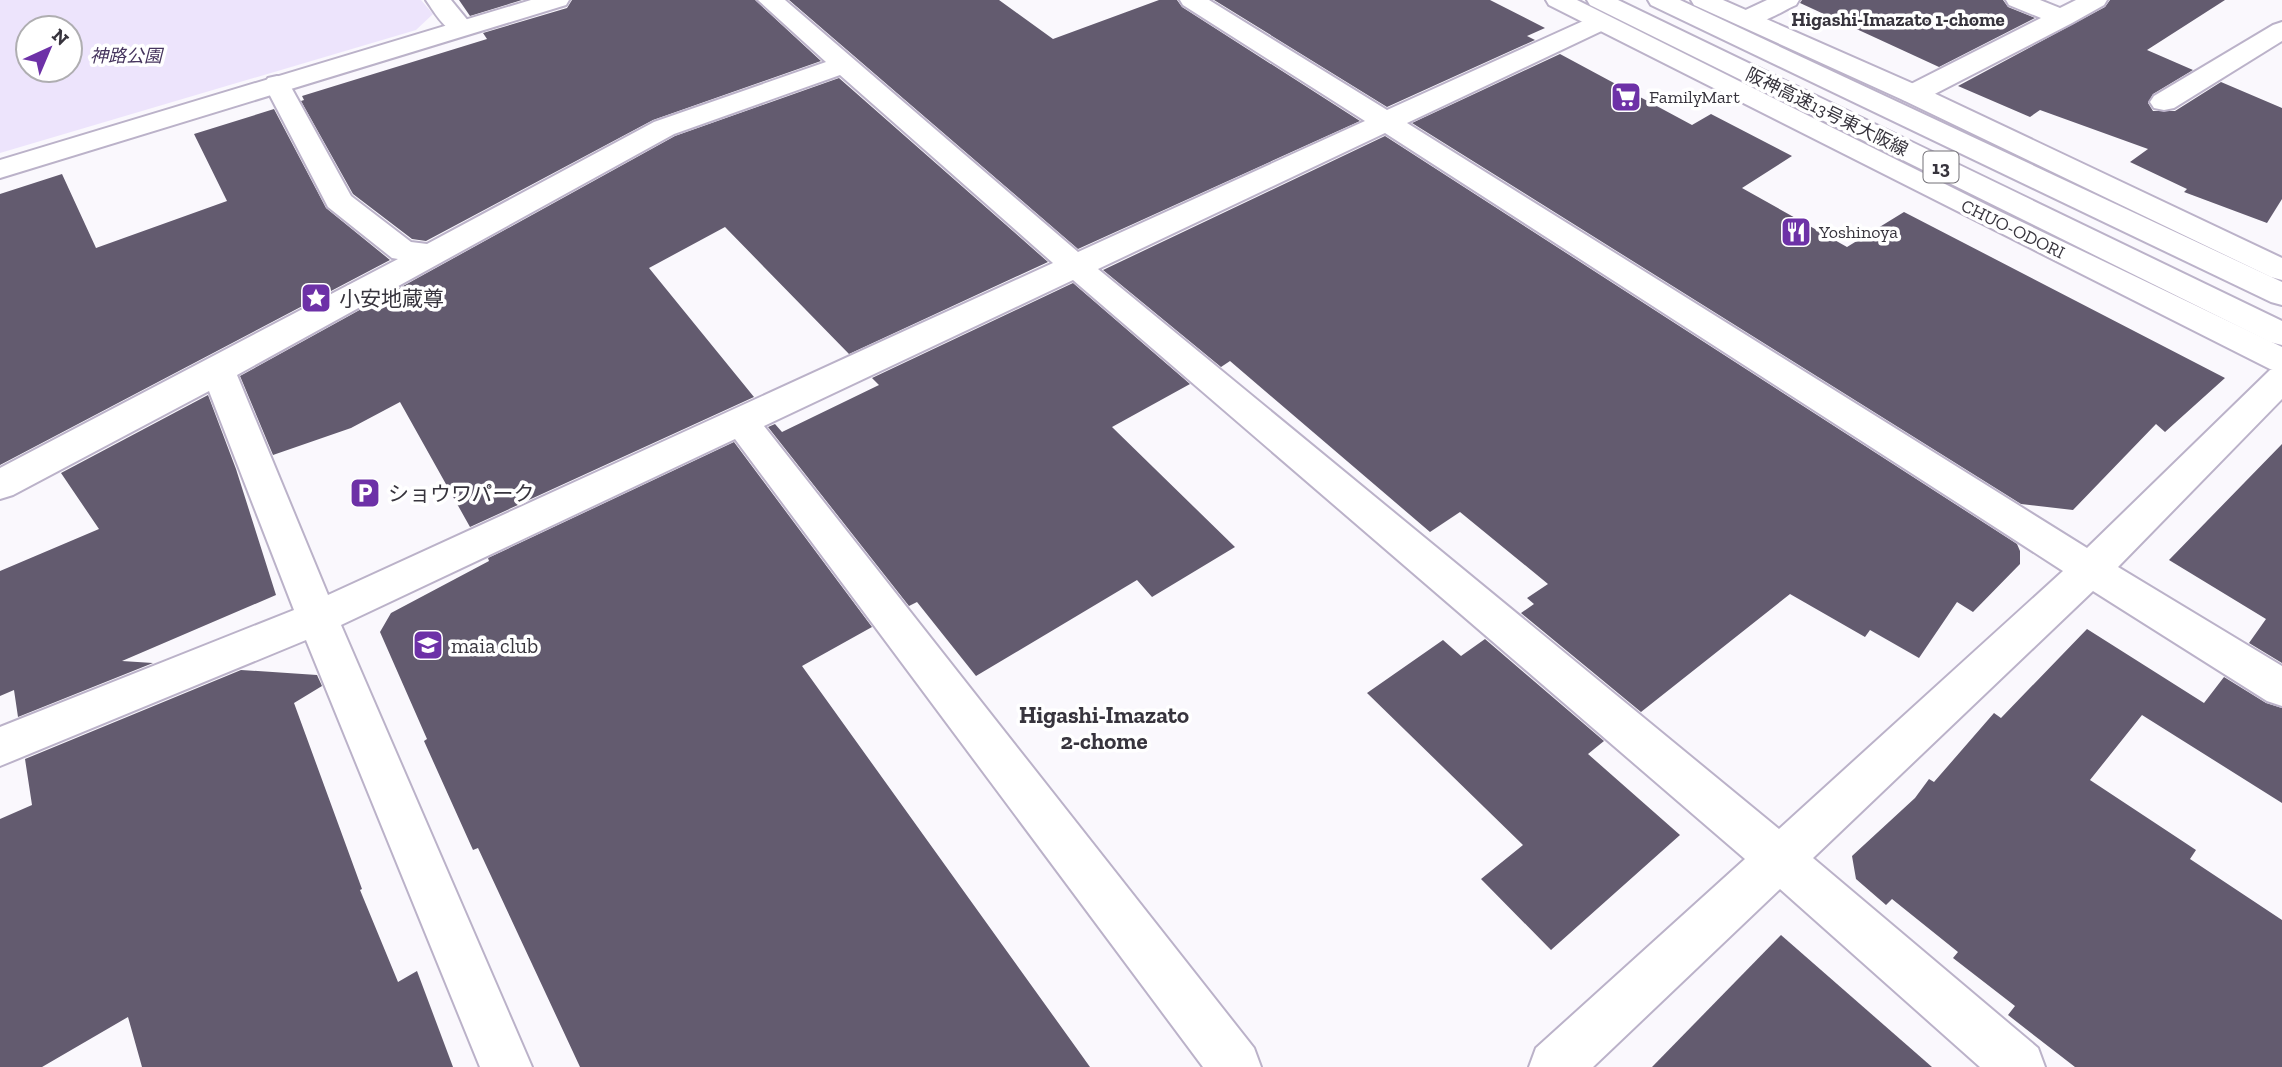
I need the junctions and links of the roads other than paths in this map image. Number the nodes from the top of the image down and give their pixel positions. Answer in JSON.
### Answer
{"nodes":[{"id":1,"x":438,"y":0,"type":"edge"},
{"id":2,"x":557,"y":0,"type":"edge"},
{"id":3,"x":770,"y":0,"type":"edge"},
{"id":4,"x":1192,"y":0,"type":"edge"},
{"id":5,"x":1558,"y":0,"type":"edge"},
{"id":6,"x":1660,"y":0,"type":"edge"},
{"id":7,"x":1703,"y":0,"type":"edge"},
{"id":8,"x":1787,"y":0,"type":"edge"},
{"id":9,"x":2018,"y":0,"type":"edge"},
{"id":10,"x":2095,"y":0,"type":"edge"},
{"id":11,"x":1600,"y":11,"type":"edge"},
{"id":12,"x":2063,"y":18,"type":"junction"},
{"id":13,"x":1746,"y":19,"type":"junction"},
{"id":14,"x":461,"y":28,"type":"junction"},
{"id":15,"x":2282,"y":30,"type":"edge"},
{"id":16,"x":842,"y":65,"type":"junction"},
{"id":17,"x":276,"y":84,"type":"junction"},
{"id":18,"x":1913,"y":94,"type":"junction"},
{"id":19,"x":2164,"y":102,"type":"dead end"},
{"id":20,"x":1386,"y":120,"type":"junction"},
{"id":21,"x":0,"y":169,"type":"edge"},
{"id":22,"x":432,"y":254,"type":"junction"},
{"id":23,"x":1074,"y":265,"type":"junction"},
{"id":24,"x":2282,"y":270,"type":"edge"},
{"id":25,"x":2282,"y":295,"type":"edge"},
{"id":26,"x":2282,"y":334,"type":"edge"},
{"id":27,"x":2282,"y":361,"type":"edge"},
{"id":28,"x":218,"y":371,"type":"junction"},
{"id":29,"x":2282,"y":378,"type":"edge"},
{"id":30,"x":741,"y":423,"type":"junction"},
{"id":31,"x":0,"y":485,"type":"edge"},
{"id":32,"x":2090,"y":570,"type":"junction"},
{"id":33,"x":317,"y":618,"type":"junction"},
{"id":34,"x":2282,"y":688,"type":"edge"},
{"id":35,"x":0,"y":747,"type":"edge"},
{"id":36,"x":1780,"y":859,"type":"junction"},
{"id":37,"x":506,"y":1067,"type":"edge"},
{"id":38,"x":1235,"y":1067,"type":"edge"},
{"id":39,"x":1555,"y":1067,"type":"edge"},
{"id":40,"x":2019,"y":1067,"type":"edge"}],
"edges":[{"from":1,"to":14,"type":"main road"},
{"from":2,"to":14,"type":"main road"},
{"from":3,"to":16,"type":"main road"},
{"from":4,"to":20,"type":"main road"},
{"from":5,"to":11,"type":"main road","name":"CHUO-ODORI"},
{"from":6,"to":25,"type":"main road","name":"阪神高速13号東大阪線","number":"13"},
{"from":7,"to":13,"type":"main road"},
{"from":8,"to":13,"type":"main road"},
{"from":9,"to":12,"type":"main road"},
{"from":10,"to":12,"type":"main road"},
{"from":11,"to":20,"type":"main road"},
{"from":11,"to":26,"type":"main road","name":"阪神高速13号東大阪線","number":"13"},
{"from":11,"to":27,"type":"main road","name":"CHUO-ODORI"},
{"from":12,"to":18,"type":"main road"},
{"from":13,"to":18,"type":"main road"},
{"from":14,"to":17,"type":"main road"},
{"from":15,"to":19,"type":"main road"},
{"from":16,"to":22,"type":"main road"},
{"from":16,"to":23,"type":"main road"},
{"from":17,"to":21,"type":"main road"},
{"from":17,"to":22,"type":"main road"},
{"from":18,"to":24,"type":"main road"},
{"from":20,"to":23,"type":"main road"},
{"from":20,"to":32,"type":"main road"},
{"from":22,"to":28,"type":"main road"},
{"from":23,"to":30,"type":"main road"},
{"from":23,"to":36,"type":"main road"},
{"from":28,"to":31,"type":"main road"},
{"from":28,"to":33,"type":"main road"},
{"from":29,"to":32,"type":"main road"},
{"from":30,"to":33,"type":"main road"},
{"from":30,"to":38,"type":"main road"},
{"from":32,"to":34,"type":"main road"},
{"from":32,"to":36,"type":"main road"},
{"from":33,"to":35,"type":"main road"},
{"from":33,"to":37,"type":"main road"},
{"from":36,"to":39,"type":"main road"},
{"from":36,"to":40,"type":"main road"}]}
